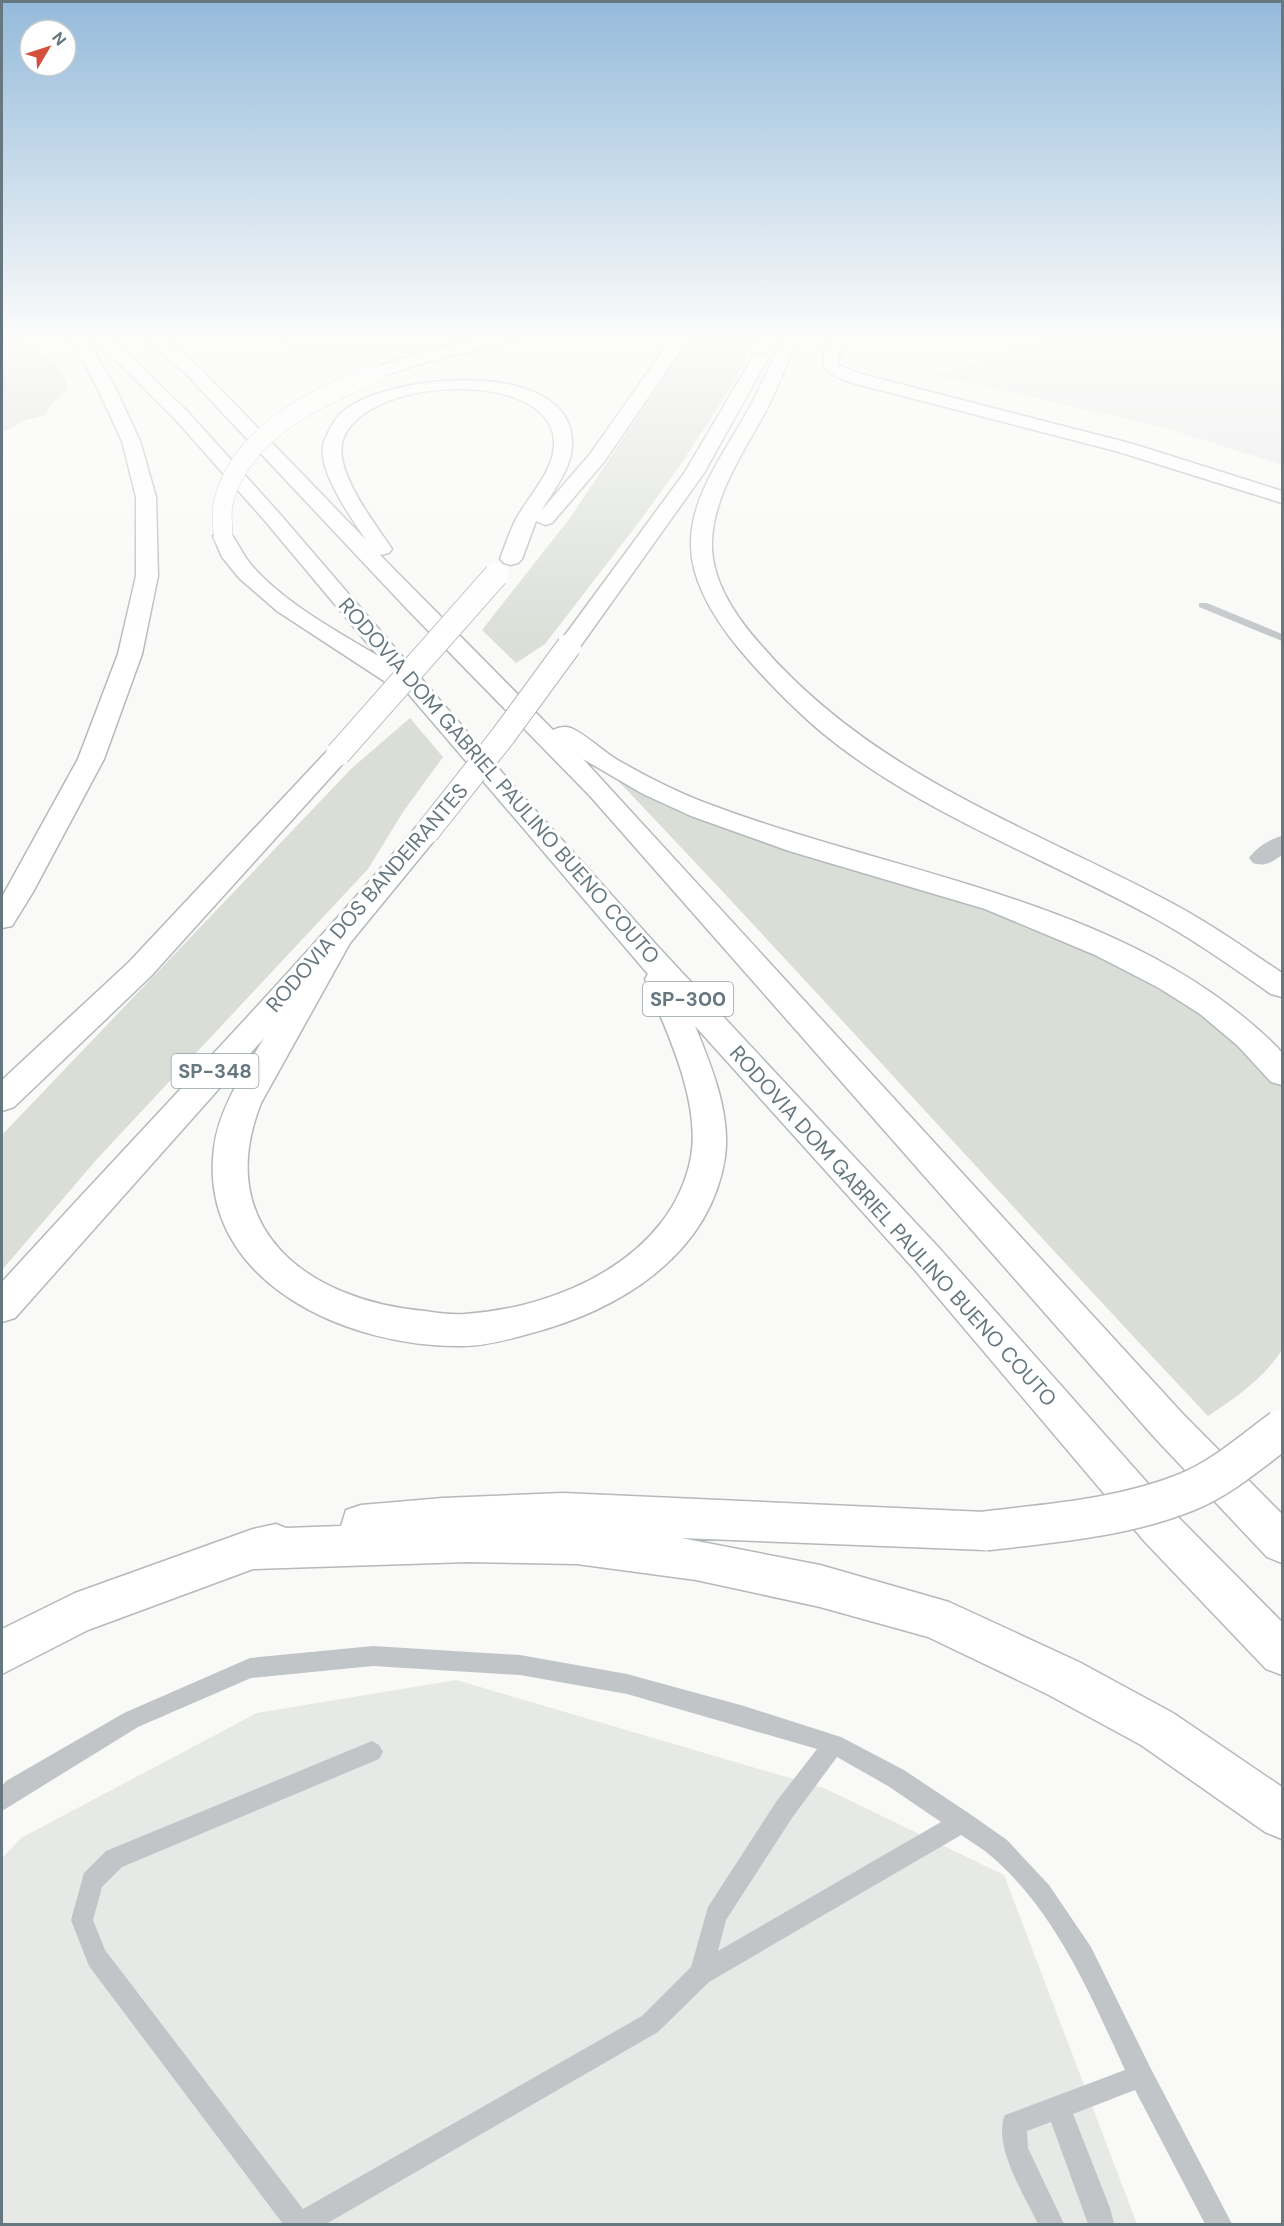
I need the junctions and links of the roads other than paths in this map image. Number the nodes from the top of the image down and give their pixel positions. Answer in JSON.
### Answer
{"nodes":[{"id":1,"x":132,"y":442,"type":"edge"},
{"id":2,"x":206,"y":442,"type":"edge"},
{"id":3,"x":260,"y":442,"type":"edge"},
{"id":4,"x":260,"y":442,"type":"edge"},
{"id":5,"x":334,"y":442,"type":"edge"},
{"id":6,"x":562,"y":442,"type":"edge"},
{"id":7,"x":608,"y":442,"type":"edge"},
{"id":8,"x":711,"y":442,"type":"edge"},
{"id":9,"x":740,"y":442,"type":"edge"},
{"id":10,"x":1102,"y":442,"type":"edge"},
{"id":11,"x":1282,"y":497,"type":"edge"},
{"id":12,"x":504,"y":567,"type":"junction"},
{"id":13,"x":415,"y":604,"type":"junction"},
{"id":14,"x":1203,"y":605,"type":"dead end"},
{"id":15,"x":1282,"y":638,"type":"edge"},
{"id":16,"x":484,"y":674,"type":"junction"},
{"id":17,"x":431,"y":703,"type":"junction"},
{"id":18,"x":1282,"y":843,"type":"edge"},
{"id":19,"x":1262,"y":858,"type":"dead end"},
{"id":20,"x":2,"y":919,"type":"edge"},
{"id":21,"x":338,"y":938,"type":"junction"},
{"id":22,"x":651,"y":958,"type":"junction"},
{"id":23,"x":1282,"y":987,"type":"edge"},
{"id":24,"x":1282,"y":1074,"type":"edge"},
{"id":25,"x":2,"y":1099,"type":"edge"},
{"id":26,"x":2,"y":1307,"type":"edge"},
{"id":27,"x":1282,"y":1429,"type":"edge"},
{"id":28,"x":1282,"y":1543,"type":"edge"},
{"id":29,"x":253,"y":1549,"type":"junction"},
{"id":30,"x":2,"y":1652,"type":"edge"},
{"id":31,"x":1282,"y":1653,"type":"edge"},
{"id":32,"x":834,"y":1744,"type":"junction"},
{"id":33,"x":372,"y":1752,"type":"dead end"},
{"id":34,"x":2,"y":1800,"type":"edge"},
{"id":35,"x":1282,"y":1815,"type":"edge"},
{"id":36,"x":962,"y":1822,"type":"junction"},
{"id":37,"x":701,"y":1974,"type":"junction"},
{"id":38,"x":1141,"y":2076,"type":"junction"},
{"id":39,"x":1058,"y":2108,"type":"junction"},
{"id":40,"x":300,"y":2224,"type":"edge"},
{"id":41,"x":1051,"y":2224,"type":"edge"},
{"id":42,"x":1101,"y":2224,"type":"edge"},
{"id":43,"x":1219,"y":2224,"type":"edge"}],
"edges":[{"from":1,"to":20,"type":"main road"},
{"from":2,"to":17,"type":"main road","name":"RODOVIA DOM GABRIEL PAULINO BUENO COUTO","number":"SP-300"},
{"from":3,"to":17,"type":"main road","bridge":true},
{"from":4,"to":13,"type":"main road","number":"SP-300"},
{"from":5,"to":13,"type":"main road"},
{"from":6,"to":12,"type":"main road"},
{"from":7,"to":12,"type":"main road"},
{"from":8,"to":21,"type":"main road","name":"RODOVIA DOS BANDEIRANTES","number":"SP-348","bridge":true},
{"from":9,"to":23,"type":"main road"},
{"from":10,"to":11,"type":"main road"},
{"from":12,"to":25,"type":"main road","bridge":true},
{"from":13,"to":16,"type":"main road","number":"SP-300"},
{"from":14,"to":15,"type":"lane"},
{"from":16,"to":24,"type":"main road"},
{"from":16,"to":28,"type":"main road","number":"SP-300"},
{"from":17,"to":22,"type":"main road","name":"RODOVIA DOM GABRIEL PAULINO BUENO COUTO","number":"SP-300"},
{"from":18,"to":19,"type":"street"},
{"from":21,"to":22,"type":"main road"},
{"from":21,"to":26,"type":"main road","name":"RODOVIA DOS BANDEIRANTES","number":"SP-348"},
{"from":22,"to":31,"type":"main road","name":"RODOVIA DOM GABRIEL PAULINO BUENO COUTO","number":"SP-300"},
{"from":27,"to":29,"type":"main road","bridge":true},
{"from":29,"to":30,"type":"main road"},
{"from":29,"to":35,"type":"main road"},
{"from":32,"to":34,"type":"lane"},
{"from":32,"to":36,"type":"lane"},
{"from":32,"to":37,"type":"lane"},
{"from":33,"to":40,"type":"lane"},
{"from":36,"to":37,"type":"lane"},
{"from":36,"to":38,"type":"lane"},
{"from":37,"to":40,"type":"lane"},
{"from":38,"to":39,"type":"lane"},
{"from":38,"to":43,"type":"lane"},
{"from":39,"to":41,"type":"lane"},
{"from":39,"to":42,"type":"lane"}]}
